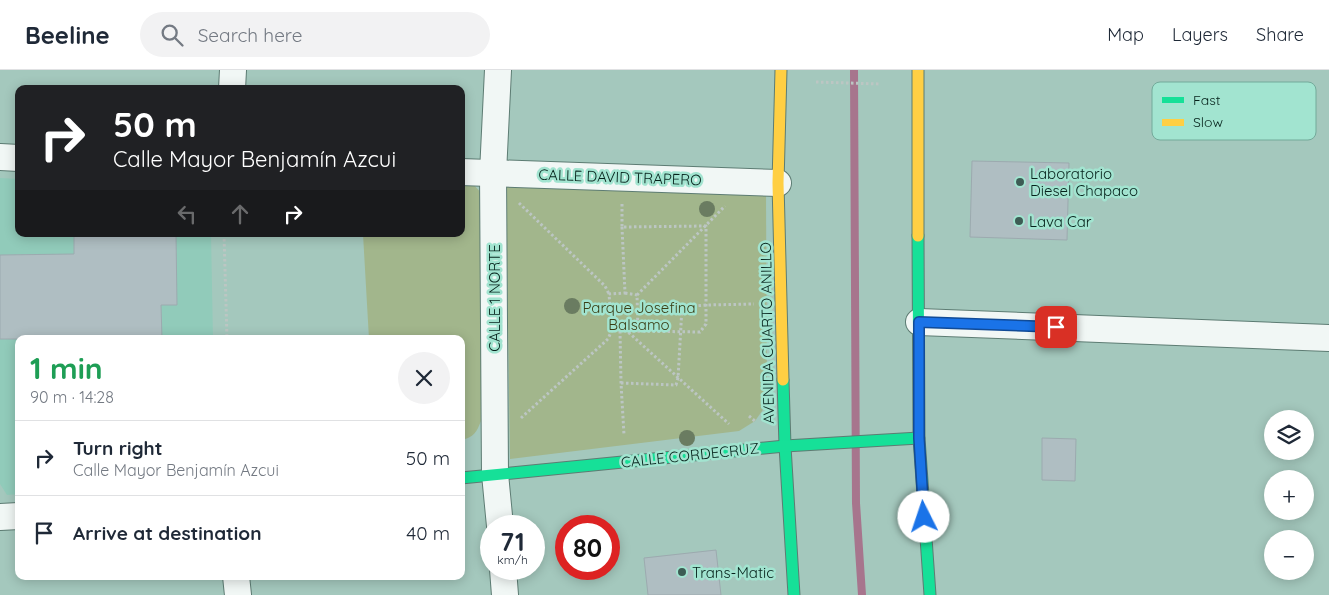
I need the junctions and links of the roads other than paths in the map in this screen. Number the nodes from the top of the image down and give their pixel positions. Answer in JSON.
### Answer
{"nodes":[{"id":1,"x":233,"y":70,"type":"edge"},
{"id":2,"x":498,"y":70,"type":"edge"},
{"id":3,"x":781,"y":70,"type":"edge"},
{"id":4,"x":918,"y":70,"type":"edge"},
{"id":5,"x":232,"y":85,"type":"edge"},
{"id":6,"x":0,"y":157,"type":"edge"},
{"id":7,"x":15,"y":158,"type":"edge"},
{"id":8,"x":465,"y":172,"type":"edge"},
{"id":9,"x":493,"y":173,"type":"junction"},
{"id":10,"x":778,"y":183,"type":"junction"},
{"id":11,"x":919,"y":322,"type":"junction"},
{"id":12,"x":1329,"y":338,"type":"edge"},
{"id":13,"x":919,"y":438,"type":"junction"},
{"id":14,"x":785,"y":446,"type":"junction"},
{"id":15,"x":495,"y":474,"type":"junction"},
{"id":16,"x":465,"y":478,"type":"edge"},
{"id":17,"x":499,"y":515,"type":"edge"},
{"id":18,"x":15,"y":516,"type":"edge"},
{"id":19,"x":0,"y":517,"type":"edge"},
{"id":20,"x":236,"y":580,"type":"edge"},
{"id":21,"x":504,"y":580,"type":"edge"},
{"id":22,"x":238,"y":595,"type":"edge"},
{"id":23,"x":505,"y":595,"type":"edge"},
{"id":24,"x":794,"y":595,"type":"edge"},
{"id":25,"x":930,"y":595,"type":"edge"}],
"edges":[{"from":1,"to":5,"type":"street"},
{"from":2,"to":9,"type":"street","name":"CALLE 1 NORTE"},
{"from":3,"to":10,"type":"main road","name":"AVENIDA CUARTO ANILLO"},
{"from":4,"to":11,"type":"main road"},
{"from":6,"to":7,"type":"street"},
{"from":8,"to":9,"type":"street","name":"CALLE DAVID TRAPERO"},
{"from":9,"to":10,"type":"street","name":"CALLE DAVID TRAPERO"},
{"from":9,"to":15,"type":"street","name":"CALLE 1 NORTE"},
{"from":10,"to":14,"type":"main road","name":"AVENIDA CUARTO ANILLO"},
{"from":11,"to":12,"type":"street"},
{"from":11,"to":13,"type":"main road"},
{"from":13,"to":14,"type":"main road","name":"CALLE CORDECRUZ"},
{"from":13,"to":25,"type":"main road"},
{"from":14,"to":15,"type":"main road","name":"CALLE CORDECRUZ"},
{"from":14,"to":24,"type":"main road","name":"AVENIDA CUARTO ANILLO"},
{"from":15,"to":16,"type":"main road","name":"CALLE CORDECRUZ"},
{"from":15,"to":17,"type":"street","name":"CALLE 1 NORTE"},
{"from":18,"to":19,"type":"street"},
{"from":20,"to":22,"type":"street"},
{"from":21,"to":23,"type":"street"}]}
